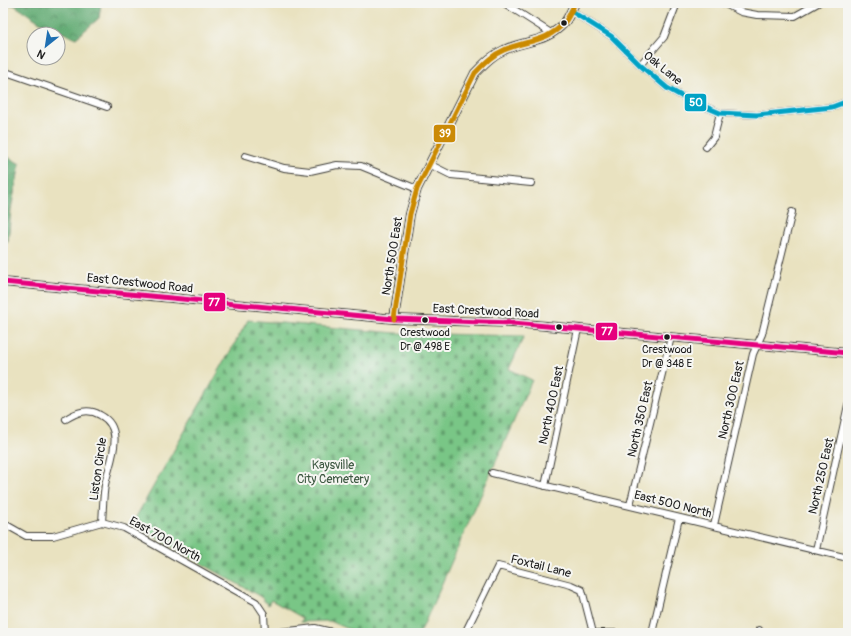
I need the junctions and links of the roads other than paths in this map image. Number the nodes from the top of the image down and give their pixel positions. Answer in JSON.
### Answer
{"nodes":[{"id":1,"x":504,"y":3,"type":"edge"},
{"id":2,"x":575,"y":3,"type":"edge"},
{"id":3,"x":677,"y":3,"type":"edge"},
{"id":4,"x":722,"y":3,"type":"edge"},
{"id":5,"x":818,"y":3,"type":"edge"},
{"id":6,"x":571,"y":11,"type":"junction"},
{"id":7,"x":551,"y":33,"type":"junction"},
{"id":8,"x":640,"y":65,"type":"junction"},
{"id":9,"x":3,"y":71,"type":"edge"},
{"id":10,"x":848,"y":101,"type":"edge"},
{"id":11,"x":107,"y":107,"type":"dead end"},
{"id":12,"x":720,"y":113,"type":"junction"},
{"id":13,"x":706,"y":147,"type":"dead end"},
{"id":14,"x":245,"y":156,"type":"dead end"},
{"id":15,"x":429,"y":164,"type":"junction"},
{"id":16,"x":531,"y":183,"type":"dead end"},
{"id":17,"x":417,"y":189,"type":"junction"},
{"id":18,"x":792,"y":212,"type":"dead end"},
{"id":19,"x":3,"y":282,"type":"edge"},
{"id":20,"x":394,"y":319,"type":"junction"},
{"id":21,"x":578,"y":329,"type":"junction"},
{"id":22,"x":671,"y":337,"type":"junction"},
{"id":23,"x":759,"y":345,"type":"junction"},
{"id":24,"x":848,"y":353,"type":"edge"},
{"id":25,"x":848,"y":405,"type":"edge"},
{"id":26,"x":66,"y":419,"type":"dead end"},
{"id":27,"x":492,"y":473,"type":"dead end"},
{"id":28,"x":545,"y":486,"type":"junction"},
{"id":29,"x":630,"y":505,"type":"junction"},
{"id":30,"x":679,"y":518,"type":"junction"},
{"id":31,"x":102,"y":522,"type":"junction"},
{"id":32,"x":3,"y":523,"type":"edge"},
{"id":33,"x":714,"y":525,"type":"junction"},
{"id":34,"x":816,"y":550,"type":"junction"},
{"id":35,"x":848,"y":558,"type":"edge"},
{"id":36,"x":266,"y":633,"type":"edge"},
{"id":37,"x":272,"y":633,"type":"edge"},
{"id":38,"x":336,"y":633,"type":"edge"},
{"id":39,"x":465,"y":633,"type":"edge"},
{"id":40,"x":594,"y":633,"type":"edge"},
{"id":41,"x":628,"y":633,"type":"edge"},
{"id":42,"x":652,"y":633,"type":"edge"}],
"edges":[{"from":1,"to":7,"type":"street"},
{"from":2,"to":6,"type":"street","name":"North 500 East"},
{"from":3,"to":8,"type":"street"},
{"from":4,"to":5,"type":"street"},
{"from":6,"to":7,"type":"street","name":"North 500 East"},
{"from":6,"to":8,"type":"street","name":"Oak Lane"},
{"from":7,"to":15,"type":"street","name":"North 500 East"},
{"from":8,"to":12,"type":"street","name":"Oak Lane"},
{"from":9,"to":11,"type":"street"},
{"from":10,"to":12,"type":"street","name":"Oak Lane"},
{"from":12,"to":13,"type":"street"},
{"from":14,"to":17,"type":"street"},
{"from":15,"to":16,"type":"street"},
{"from":15,"to":17,"type":"street","name":"North 500 East"},
{"from":17,"to":20,"type":"street","name":"North 500 East"},
{"from":18,"to":23,"type":"street","name":"North 300 East"},
{"from":19,"to":20,"type":"street","name":"East Crestwood Road"},
{"from":20,"to":21,"type":"street","name":"East Crestwood Road"},
{"from":21,"to":22,"type":"street","name":"East Crestwood Road"},
{"from":21,"to":28,"type":"street","name":"North 400 East"},
{"from":22,"to":23,"type":"street","name":"East Crestwood Road"},
{"from":22,"to":29,"type":"street","name":"North 350 East"},
{"from":23,"to":24,"type":"street","name":"East Crestwood Road"},
{"from":23,"to":33,"type":"street","name":"North 300 East"},
{"from":25,"to":34,"type":"street","name":"North 250 East"},
{"from":26,"to":31,"type":"street","name":"Liston Circle"},
{"from":27,"to":28,"type":"street","name":"East 500 North"},
{"from":28,"to":29,"type":"street","name":"East 500 North"},
{"from":29,"to":30,"type":"street","name":"East 500 North"},
{"from":30,"to":33,"type":"street","name":"East 500 North"},
{"from":30,"to":42,"type":"street"},
{"from":31,"to":32,"type":"street"},
{"from":31,"to":36,"type":"street","name":"East 700 North"},
{"from":33,"to":34,"type":"street","name":"East 500 North"},
{"from":34,"to":35,"type":"street","name":"East 500 North"},
{"from":37,"to":38,"type":"street"},
{"from":39,"to":40,"type":"street","name":"Foxtail Lane"},
{"from":40,"to":41,"type":"street"}]}
